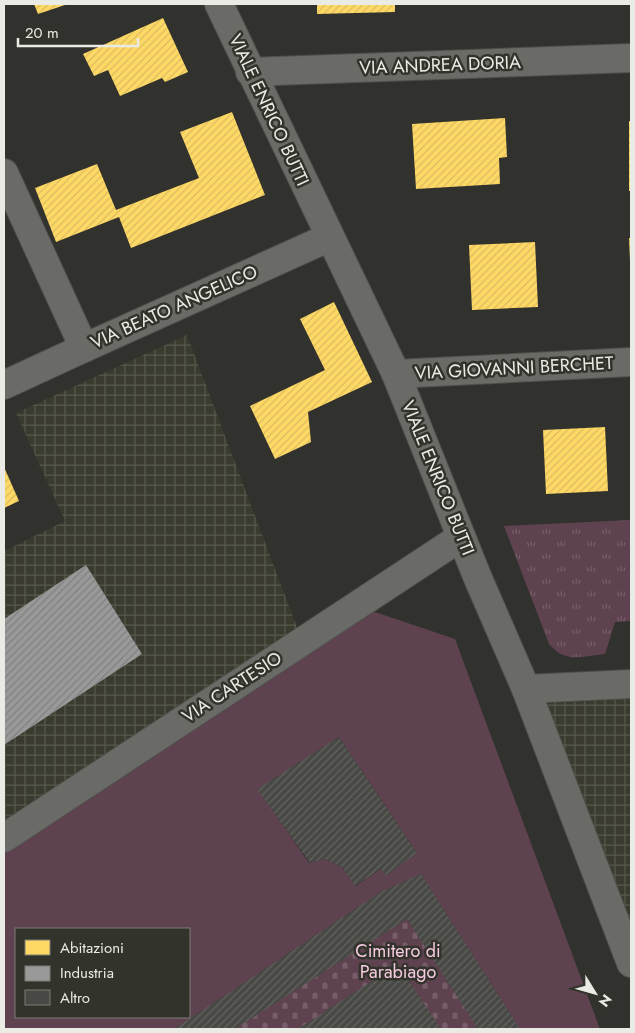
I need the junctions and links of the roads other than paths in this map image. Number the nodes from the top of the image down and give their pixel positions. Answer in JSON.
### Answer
{"nodes":[{"id":1,"x":219,"y":4,"type":"edge"},
{"id":2,"x":631,"y":58,"type":"edge"},
{"id":3,"x":250,"y":72,"type":"junction"},
{"id":4,"x":4,"y":173,"type":"edge"},
{"id":5,"x":330,"y":237,"type":"junction"},
{"id":6,"x":84,"y":348,"type":"junction"},
{"id":7,"x":631,"y":362,"type":"edge"},
{"id":8,"x":396,"y":374,"type":"junction"},
{"id":9,"x":4,"y":385,"type":"edge"},
{"id":10,"x":461,"y":537,"type":"junction"},
{"id":11,"x":631,"y":684,"type":"edge"},
{"id":12,"x":526,"y":689,"type":"junction"},
{"id":13,"x":4,"y":838,"type":"edge"},
{"id":14,"x":631,"y":963,"type":"edge"}],
"edges":[{"from":1,"to":3,"type":"street","name":"VIALE ENRICO BUTTI"},
{"from":2,"to":3,"type":"street","name":"VIA ANDREA DORIA"},
{"from":3,"to":5,"type":"street","name":"VIALE ENRICO BUTTI"},
{"from":4,"to":6,"type":"street","name":"VIA BEATO ANGELICO"},
{"from":5,"to":6,"type":"street","name":"VIA BEATO ANGELICO"},
{"from":5,"to":8,"type":"street","name":"VIALE ENRICO BUTTI"},
{"from":6,"to":9,"type":"street"},
{"from":7,"to":8,"type":"street","name":"VIA GIOVANNI BERCHET"},
{"from":8,"to":10,"type":"street","name":"VIALE ENRICO BUTTI"},
{"from":10,"to":12,"type":"street","name":"VIALE ENRICO BUTTI"},
{"from":10,"to":13,"type":"street","name":"VIA CARTESIO"},
{"from":11,"to":12,"type":"street"},
{"from":12,"to":14,"type":"street","name":"VIALE ENRICO BUTTI"}]}
